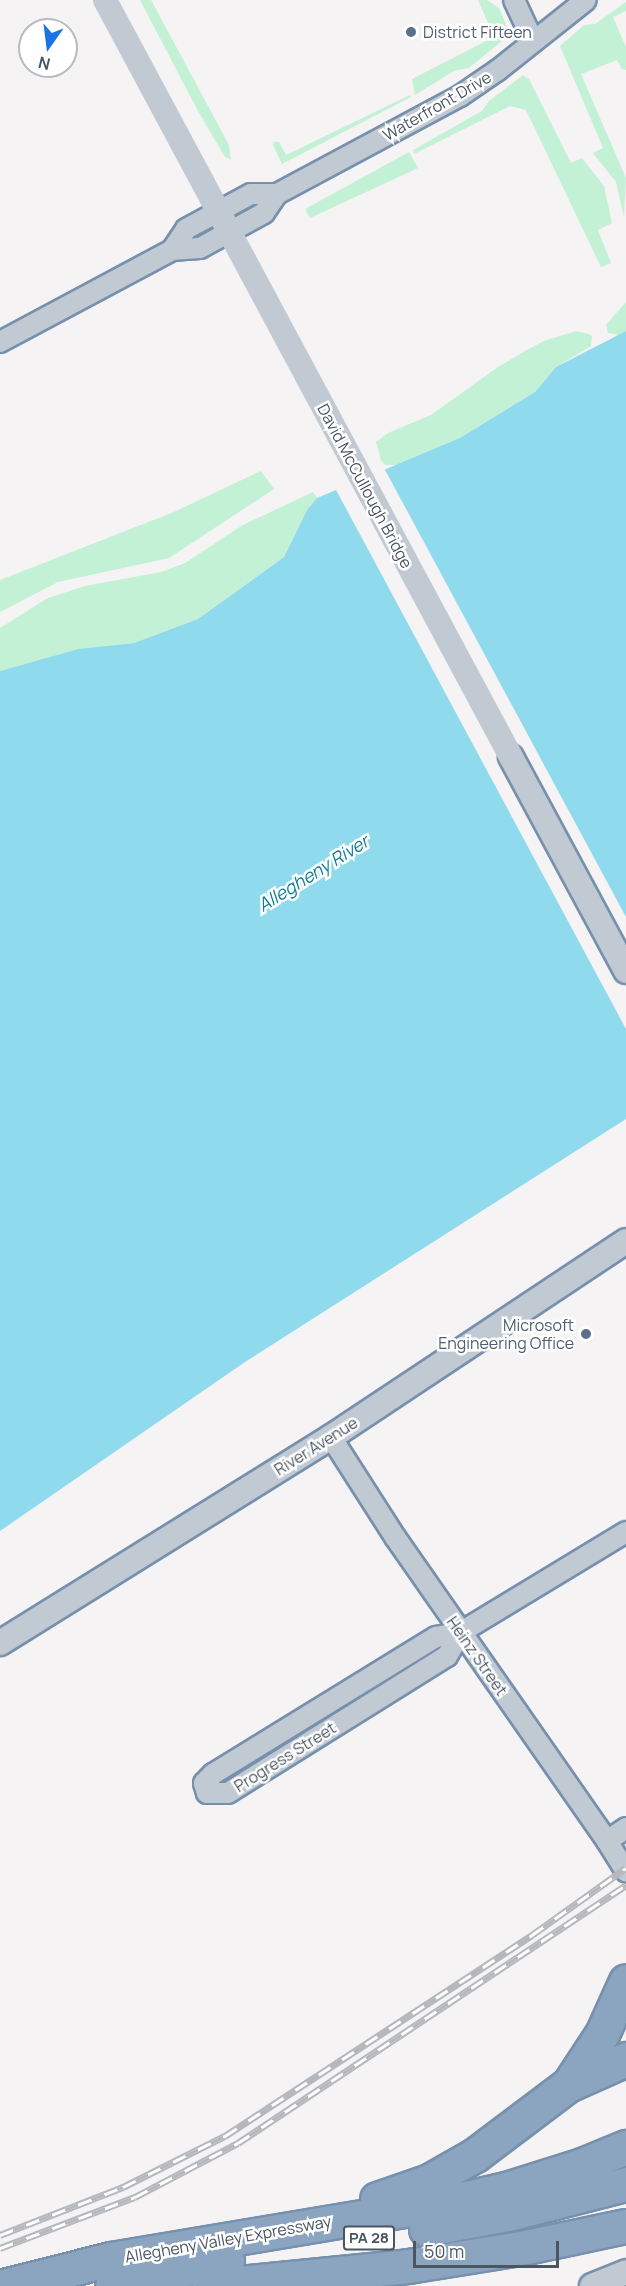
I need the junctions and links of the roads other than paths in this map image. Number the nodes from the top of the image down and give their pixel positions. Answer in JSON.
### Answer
{"nodes":[{"id":1,"x":105,"y":0,"type":"edge"},
{"id":2,"x":514,"y":0,"type":"edge"},
{"id":3,"x":586,"y":0,"type":"edge"},
{"id":4,"x":533,"y":41,"type":"junction"},
{"id":5,"x":0,"y":342,"type":"edge"},
{"id":6,"x":626,"y":971,"type":"edge"},
{"id":7,"x":626,"y":1241,"type":"edge"},
{"id":8,"x":331,"y":1437,"type":"junction"},
{"id":9,"x":626,"y":1532,"type":"edge"},
{"id":10,"x":460,"y":1632,"type":"junction"},
{"id":11,"x":0,"y":1643,"type":"edge"},
{"id":12,"x":626,"y":1828,"type":"edge"},
{"id":13,"x":607,"y":1841,"type":"junction"},
{"id":14,"x":626,"y":1872,"type":"edge"},
{"id":15,"x":626,"y":1981,"type":"edge"},
{"id":16,"x":626,"y":2058,"type":"edge"},
{"id":17,"x":568,"y":2085,"type":"junction"},
{"id":18,"x":626,"y":2147,"type":"edge"},
{"id":19,"x":626,"y":2184,"type":"edge"},
{"id":20,"x":626,"y":2226,"type":"edge"},
{"id":21,"x":216,"y":2241,"type":"junction"},
{"id":22,"x":626,"y":2272,"type":"edge"},
{"id":23,"x":4,"y":2286,"type":"edge"},
{"id":24,"x":112,"y":2286,"type":"edge"},
{"id":25,"x":209,"y":2286,"type":"edge"},
{"id":26,"x":592,"y":2286,"type":"edge"}],
"edges":[{"from":1,"to":6,"type":"street","name":"David McCullough Bridge","bridge":true},
{"from":2,"to":4,"type":"street"},
{"from":3,"to":4,"type":"street","name":"Waterfront Drive"},
{"from":4,"to":5,"type":"street","name":"Waterfront Drive"},
{"from":7,"to":8,"type":"street","name":"River Avenue"},
{"from":8,"to":10,"type":"street","name":"Heinz Street"},
{"from":8,"to":11,"type":"street","name":"River Avenue"},
{"from":9,"to":10,"type":"street","name":"Progress Street"},
{"from":10,"to":10,"type":"street","name":"Progress Street"},
{"from":10,"to":13,"type":"street","name":"Heinz Street"},
{"from":12,"to":13,"type":"street"},
{"from":13,"to":14,"type":"street","name":"Heinz Street"},
{"from":15,"to":17,"type":"highway"},
{"from":16,"to":17,"type":"highway"},
{"from":17,"to":21,"type":"highway"},
{"from":18,"to":21,"type":"highway","name":"Allegheny Valley Expressway","number":"PA 28"},
{"from":19,"to":24,"type":"highway","name":"Allegheny Valley Expressway","number":"PA 28"},
{"from":20,"to":25,"type":"highway"},
{"from":21,"to":23,"type":"highway","name":"Allegheny Valley Expressway","number":"PA 28"},
{"from":22,"to":26,"type":"street"}]}
